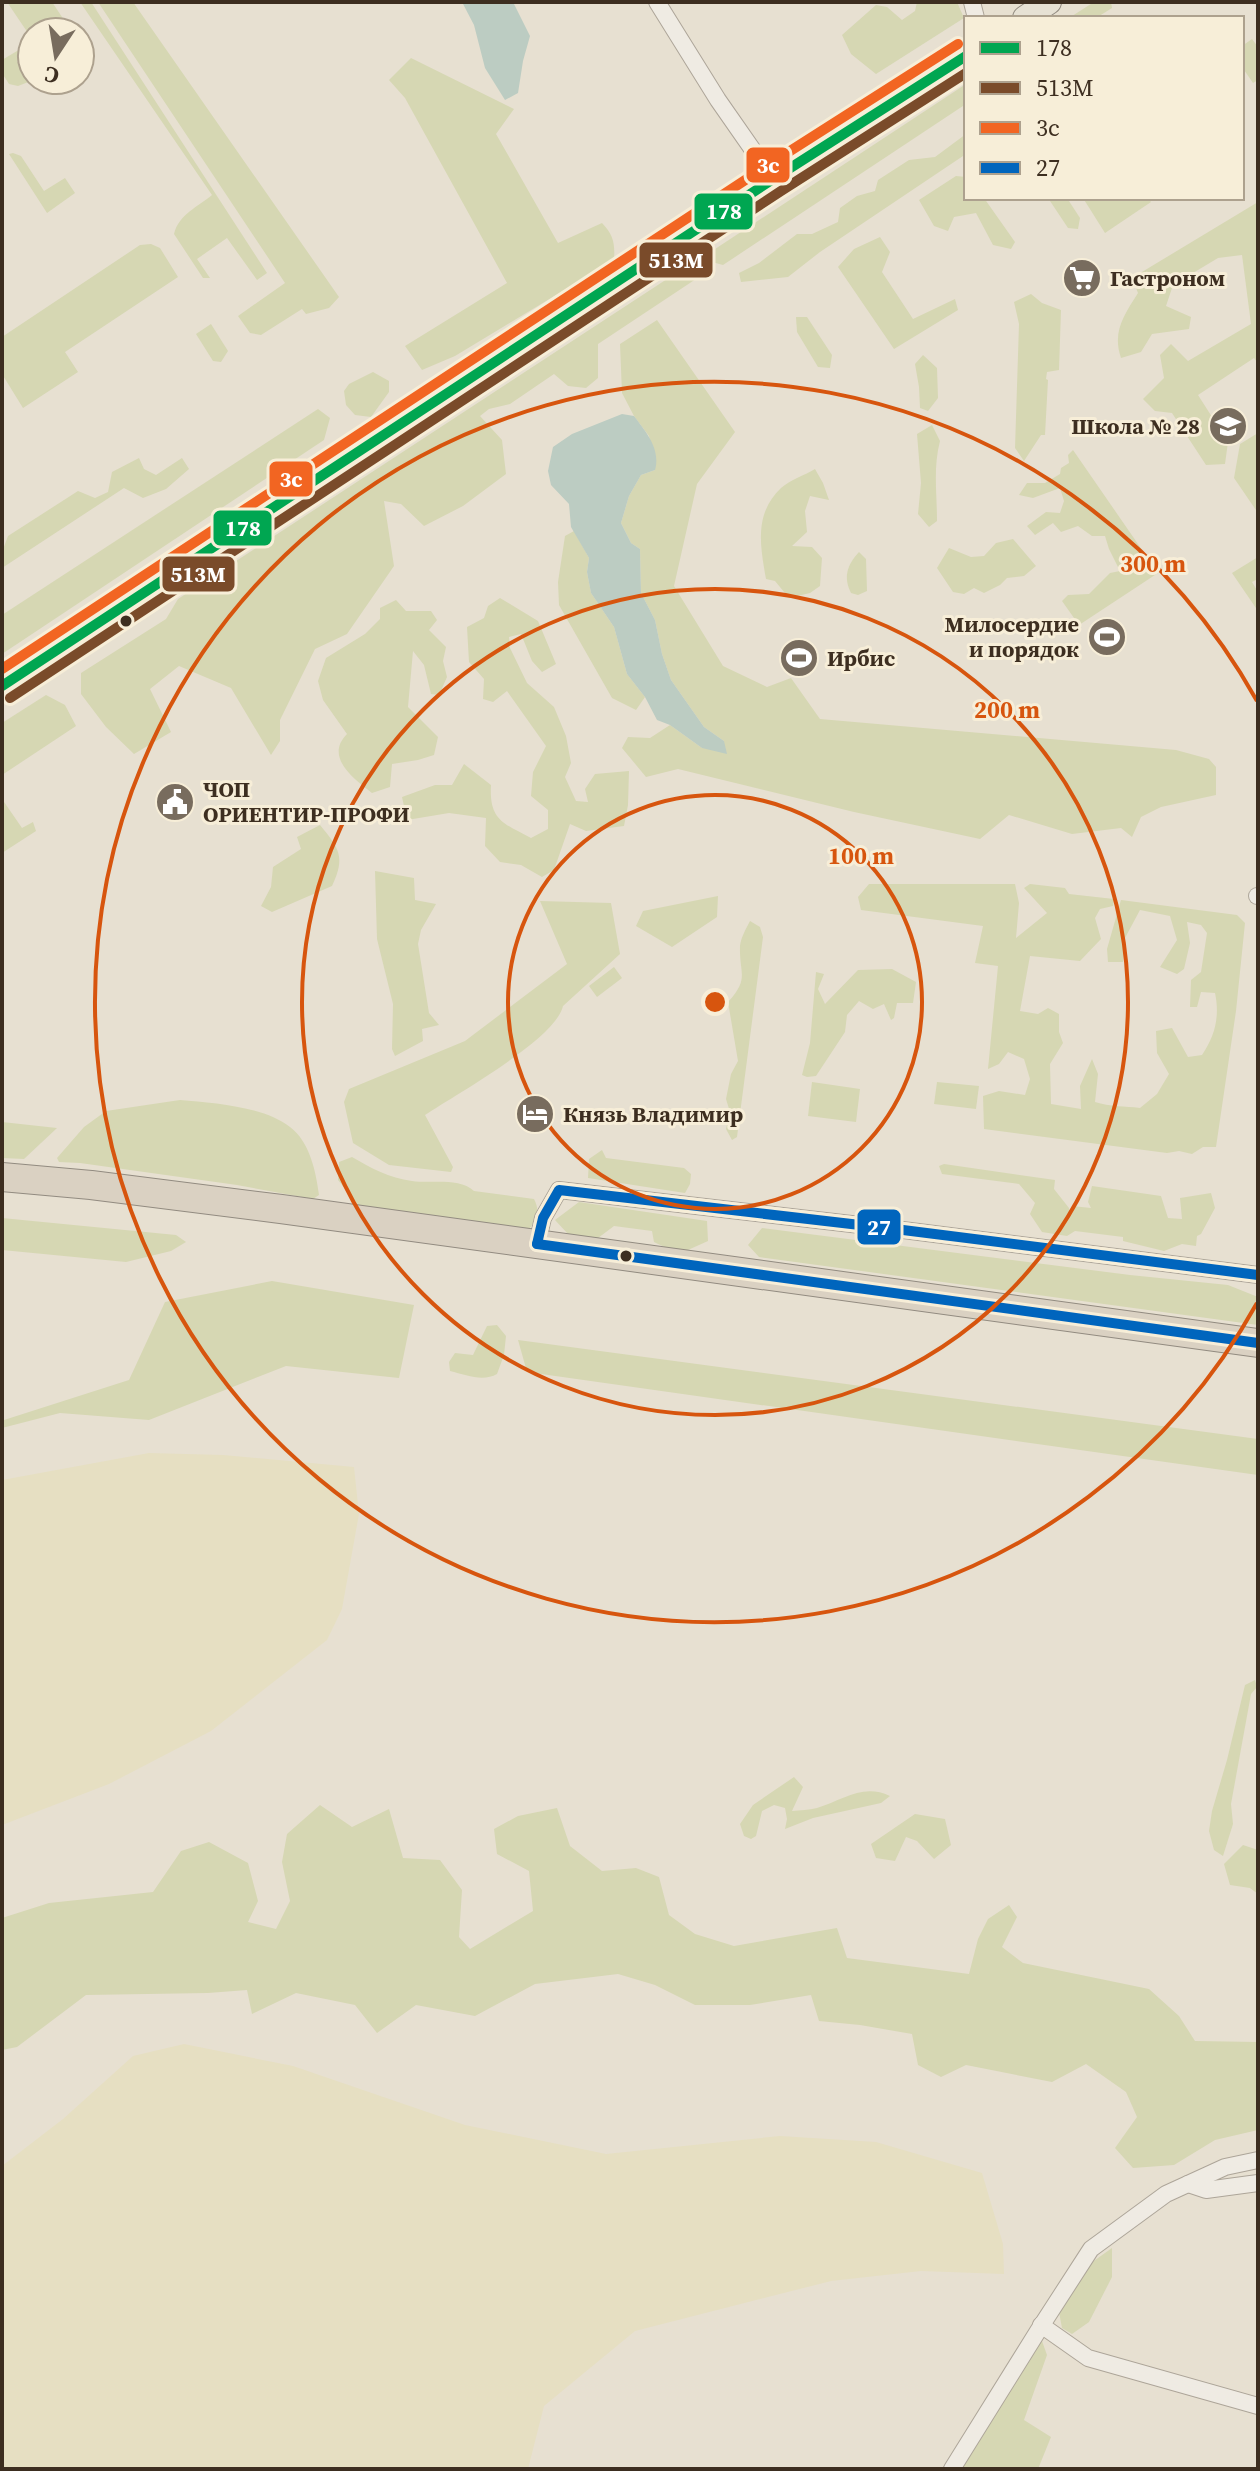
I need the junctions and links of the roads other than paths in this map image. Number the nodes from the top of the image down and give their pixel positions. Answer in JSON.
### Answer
{"nodes":[{"id":1,"x":657,"y":2,"type":"edge"},
{"id":2,"x":1049,"y":2,"type":"edge"},
{"id":3,"x":1028,"y":16,"type":"edge"},
{"id":4,"x":964,"y":57,"type":"edge"},
{"id":5,"x":773,"y":179,"type":"junction"},
{"id":6,"x":2,"y":686,"type":"edge"},
{"id":7,"x":2,"y":1177,"type":"edge"},
{"id":8,"x":2,"y":1192,"type":"edge"},
{"id":9,"x":537,"y":1244,"type":"junction"},
{"id":10,"x":1258,"y":1275,"type":"edge"},
{"id":11,"x":1258,"y":1343,"type":"edge"},
{"id":12,"x":1258,"y":1357,"type":"edge"},
{"id":13,"x":1258,"y":2160,"type":"edge"},
{"id":14,"x":1258,"y":2183,"type":"edge"},
{"id":15,"x":1188,"y":2184,"type":"junction"},
{"id":16,"x":1041,"y":2325,"type":"junction"},
{"id":17,"x":1258,"y":2406,"type":"edge"},
{"id":18,"x":952,"y":2469,"type":"edge"}],
"edges":[{"from":1,"to":5,"type":"street"},
{"from":2,"to":3,"type":"main road"},
{"from":4,"to":5,"type":"main road"},
{"from":5,"to":6,"type":"main road"},
{"from":7,"to":9,"type":"highway"},
{"from":8,"to":12,"type":"highway"},
{"from":9,"to":10,"type":"street"},
{"from":9,"to":11,"type":"highway"},
{"from":13,"to":15,"type":"street"},
{"from":14,"to":15,"type":"street"},
{"from":15,"to":16,"type":"street"},
{"from":16,"to":17,"type":"street"},
{"from":16,"to":18,"type":"street"}]}
